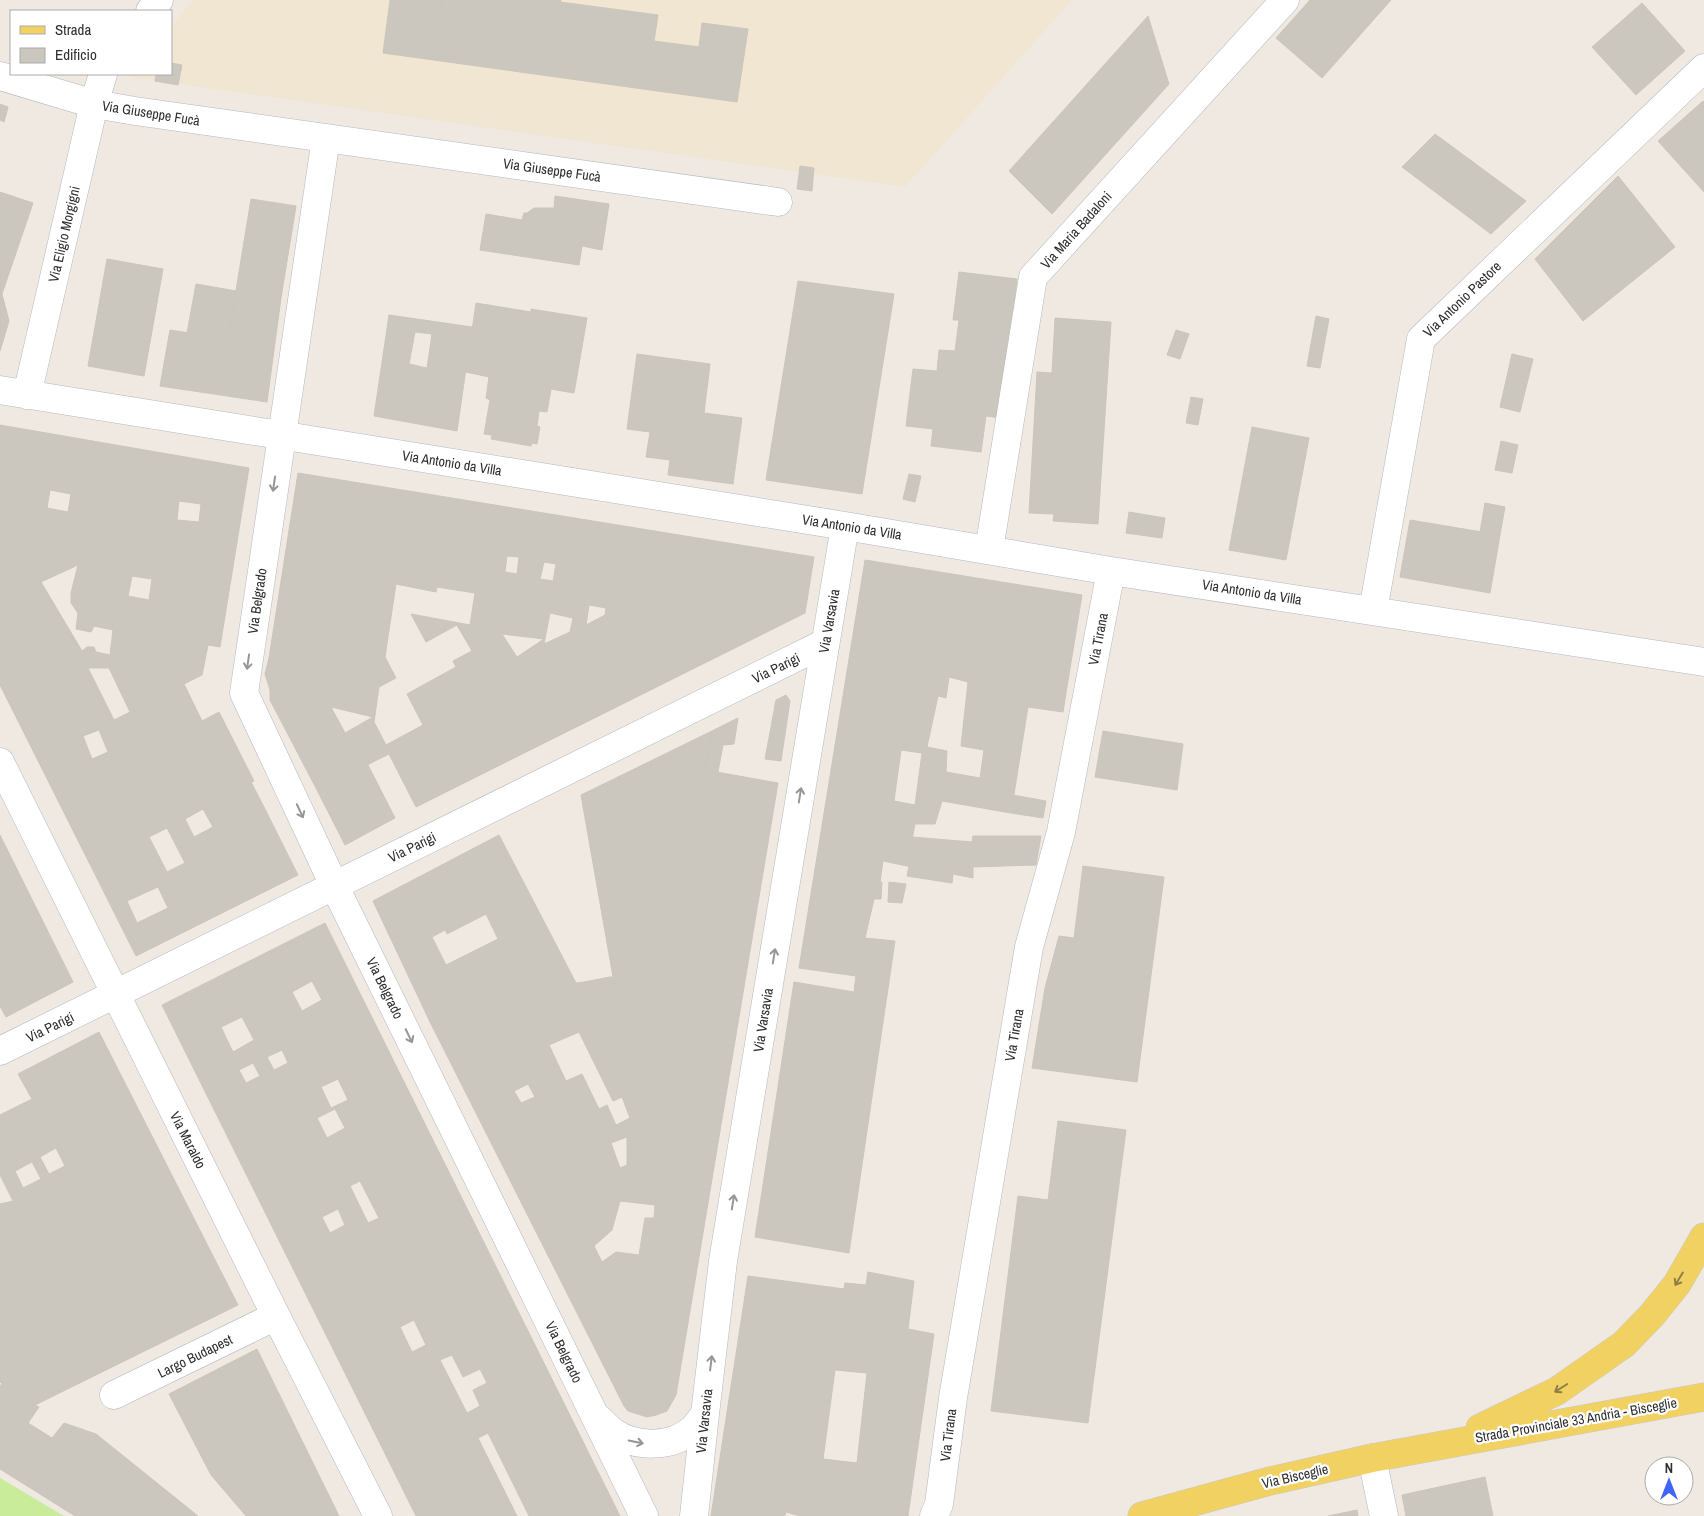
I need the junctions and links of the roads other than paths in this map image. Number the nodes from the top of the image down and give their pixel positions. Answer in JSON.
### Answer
{"nodes":[{"id":1,"x":159,"y":0,"type":"edge"},
{"id":2,"x":1284,"y":0,"type":"edge"},
{"id":3,"x":151,"y":10,"type":"edge"},
{"id":4,"x":1704,"y":68,"type":"edge"},
{"id":5,"x":103,"y":75,"type":"edge"},
{"id":6,"x":0,"y":76,"type":"edge"},
{"id":7,"x":94,"y":104,"type":"junction"},
{"id":8,"x":326,"y":138,"type":"junction"},
{"id":9,"x":778,"y":202,"type":"dead end"},
{"id":10,"x":0,"y":390,"type":"edge"},
{"id":11,"x":28,"y":395,"type":"junction"},
{"id":12,"x":281,"y":436,"type":"junction"},
{"id":13,"x":845,"y":526,"type":"junction"},
{"id":14,"x":989,"y":550,"type":"junction"},
{"id":15,"x":1111,"y":571,"type":"junction"},
{"id":16,"x":1372,"y":611,"type":"junction"},
{"id":17,"x":825,"y":643,"type":"junction"},
{"id":18,"x":1704,"y":662,"type":"edge"},
{"id":19,"x":0,"y":762,"type":"edge"},
{"id":20,"x":334,"y":885,"type":"junction"},
{"id":21,"x":116,"y":995,"type":"junction"},
{"id":22,"x":0,"y":1051,"type":"edge"},
{"id":23,"x":1704,"y":1237,"type":"edge"},
{"id":24,"x":276,"y":1316,"type":"junction"},
{"id":25,"x":114,"y":1395,"type":"dead end"},
{"id":26,"x":1704,"y":1397,"type":"edge"},
{"id":27,"x":704,"y":1414,"type":"junction"},
{"id":28,"x":596,"y":1416,"type":"junction"},
{"id":29,"x":1449,"y":1443,"type":"junction"},
{"id":30,"x":1372,"y":1458,"type":"junction"},
{"id":31,"x":939,"y":1512,"type":"edge"},
{"id":32,"x":378,"y":1516,"type":"edge"},
{"id":33,"x":644,"y":1516,"type":"edge"},
{"id":34,"x":694,"y":1516,"type":"edge"},
{"id":35,"x":1142,"y":1516,"type":"edge"},
{"id":36,"x":1384,"y":1516,"type":"edge"}],
"edges":[{"from":1,"to":3,"type":"street"},
{"from":2,"to":14,"type":"street","name":"Via Maria Badaloni"},
{"from":4,"to":16,"type":"street","name":"Via Antonio Pastore"},
{"from":5,"to":7,"type":"street","name":"Via Eligio Morgigni"},
{"from":6,"to":7,"type":"street","name":"Via Giuseppe Fucà"},
{"from":7,"to":8,"type":"street","name":"Via Giuseppe Fucà"},
{"from":7,"to":11,"type":"street","name":"Via Eligio Morgigni"},
{"from":8,"to":9,"type":"street","name":"Via Giuseppe Fucà"},
{"from":8,"to":12,"type":"street"},
{"from":10,"to":11,"type":"street","name":"Via Antonio da Villa"},
{"from":11,"to":12,"type":"street","name":"Via Antonio da Villa"},
{"from":12,"to":13,"type":"street","name":"Via Antonio da Villa"},
{"from":12,"to":20,"type":"street","name":"Via Belgrado","one_way":true},
{"from":13,"to":14,"type":"street","name":"Via Antonio da Villa"},
{"from":13,"to":17,"type":"street","name":"Via Varsavia"},
{"from":14,"to":15,"type":"street","name":"Via Antonio da Villa"},
{"from":15,"to":16,"type":"street","name":"Via Antonio da Villa"},
{"from":15,"to":31,"type":"street","name":"Via Tirana"},
{"from":16,"to":18,"type":"street","name":"Via Antonio da Villa"},
{"from":17,"to":20,"type":"street","name":"Via Parigi"},
{"from":27,"to":17,"type":"street","name":"Via Varsavia","one_way":true},
{"from":19,"to":21,"type":"street","name":"Via Maraldo"},
{"from":20,"to":21,"type":"street","name":"Via Parigi"},
{"from":20,"to":28,"type":"street","name":"Via Belgrado","one_way":true},
{"from":21,"to":22,"type":"street","name":"Via Parigi"},
{"from":21,"to":24,"type":"street","name":"Via Maraldo"},
{"from":23,"to":29,"type":"main road","one_way":true},
{"from":24,"to":25,"type":"street","name":"Largo Budapest"},
{"from":24,"to":32,"type":"street","name":"Via Maraldo"},
{"from":26,"to":29,"type":"main road","name":"Strada Provinciale 33 Andria - Bisceglie"},
{"from":28,"to":27,"type":"street","one_way":true},
{"from":27,"to":34,"type":"street","name":"Via Varsavia"},
{"from":28,"to":33,"type":"street","name":"Via Belgrado"},
{"from":29,"to":30,"type":"main road","name":"Via Bisceglie"},
{"from":30,"to":35,"type":"main road","name":"Via Bisceglie"},
{"from":30,"to":36,"type":"street"}]}
